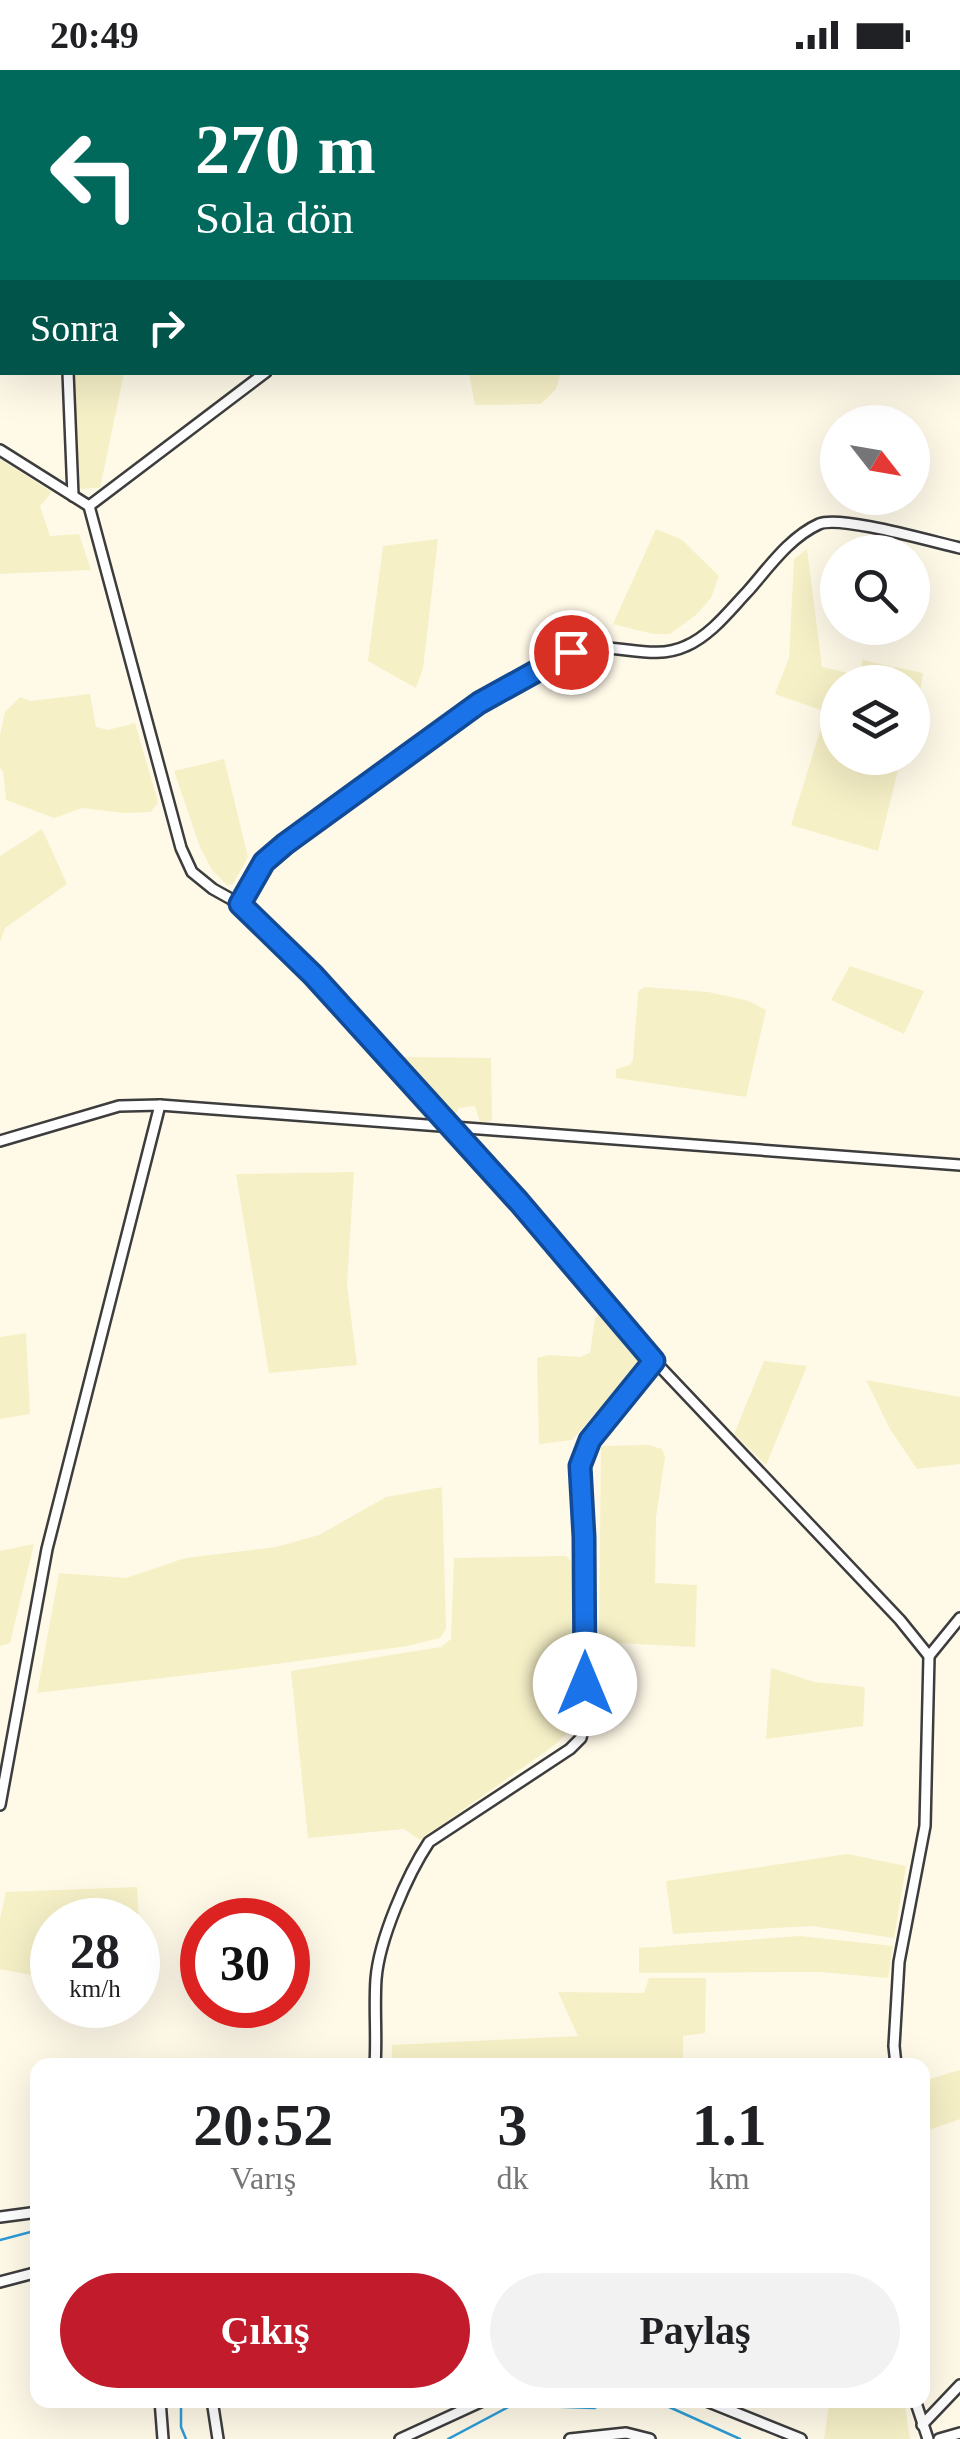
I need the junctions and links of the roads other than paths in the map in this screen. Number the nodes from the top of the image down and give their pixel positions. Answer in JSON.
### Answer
{"nodes":[{"id":1,"x":68,"y":375,"type":"edge"},
{"id":2,"x":262,"y":375,"type":"edge"},
{"id":3,"x":0,"y":450,"type":"edge"},
{"id":4,"x":73,"y":496,"type":"junction"},
{"id":5,"x":90,"y":506,"type":"junction"},
{"id":6,"x":960,"y":548,"type":"edge"},
{"id":7,"x":240,"y":904,"type":"junction"},
{"id":8,"x":160,"y":1105,"type":"junction"},
{"id":9,"x":448,"y":1126,"type":"junction"},
{"id":10,"x":0,"y":1141,"type":"edge"},
{"id":11,"x":960,"y":1165,"type":"edge"},
{"id":12,"x":654,"y":1361,"type":"junction"},
{"id":13,"x":960,"y":1618,"type":"edge"},
{"id":14,"x":928,"y":1656,"type":"junction"},
{"id":15,"x":0,"y":1805,"type":"edge"},
{"id":16,"x":375,"y":2058,"type":"edge"},
{"id":17,"x":895,"y":2058,"type":"edge"},
{"id":18,"x":30,"y":2213,"type":"edge"},
{"id":19,"x":0,"y":2217,"type":"edge"},
{"id":20,"x":30,"y":2274,"type":"edge"},
{"id":21,"x":0,"y":2282,"type":"edge"},
{"id":22,"x":960,"y":2384,"type":"edge"},
{"id":23,"x":161,"y":2408,"type":"edge"},
{"id":24,"x":213,"y":2408,"type":"edge"},
{"id":25,"x":468,"y":2408,"type":"edge"},
{"id":26,"x":724,"y":2408,"type":"edge"},
{"id":27,"x":917,"y":2408,"type":"edge"},
{"id":28,"x":922,"y":2424,"type":"junction"},
{"id":29,"x":960,"y":2433,"type":"edge"},
{"id":30,"x":163,"y":2439,"type":"edge"},
{"id":31,"x":218,"y":2439,"type":"edge"},
{"id":32,"x":400,"y":2439,"type":"edge"},
{"id":33,"x":570,"y":2439,"type":"edge"},
{"id":34,"x":650,"y":2439,"type":"edge"},
{"id":35,"x":801,"y":2439,"type":"edge"},
{"id":36,"x":928,"y":2439,"type":"edge"},
{"id":37,"x":939,"y":2439,"type":"edge"}],
"edges":[{"from":1,"to":4,"type":"street"},
{"from":2,"to":5,"type":"street"},
{"from":3,"to":4,"type":"street"},
{"from":4,"to":5,"type":"street"},
{"from":5,"to":7,"type":"street"},
{"from":6,"to":7,"type":"street"},
{"from":7,"to":9,"type":"street"},
{"from":8,"to":9,"type":"street"},
{"from":8,"to":10,"type":"street"},
{"from":8,"to":15,"type":"street"},
{"from":9,"to":11,"type":"street"},
{"from":9,"to":12,"type":"street"},
{"from":12,"to":14,"type":"street"},
{"from":12,"to":16,"type":"street"},
{"from":13,"to":14,"type":"street"},
{"from":14,"to":17,"type":"street"},
{"from":18,"to":19,"type":"street"},
{"from":20,"to":21,"type":"street"},
{"from":22,"to":28,"type":"street"},
{"from":23,"to":30,"type":"street"},
{"from":24,"to":31,"type":"street"},
{"from":25,"to":32,"type":"street"},
{"from":26,"to":35,"type":"street"},
{"from":27,"to":28,"type":"street"},
{"from":28,"to":36,"type":"street"},
{"from":29,"to":37,"type":"street"},
{"from":33,"to":34,"type":"street"}]}
